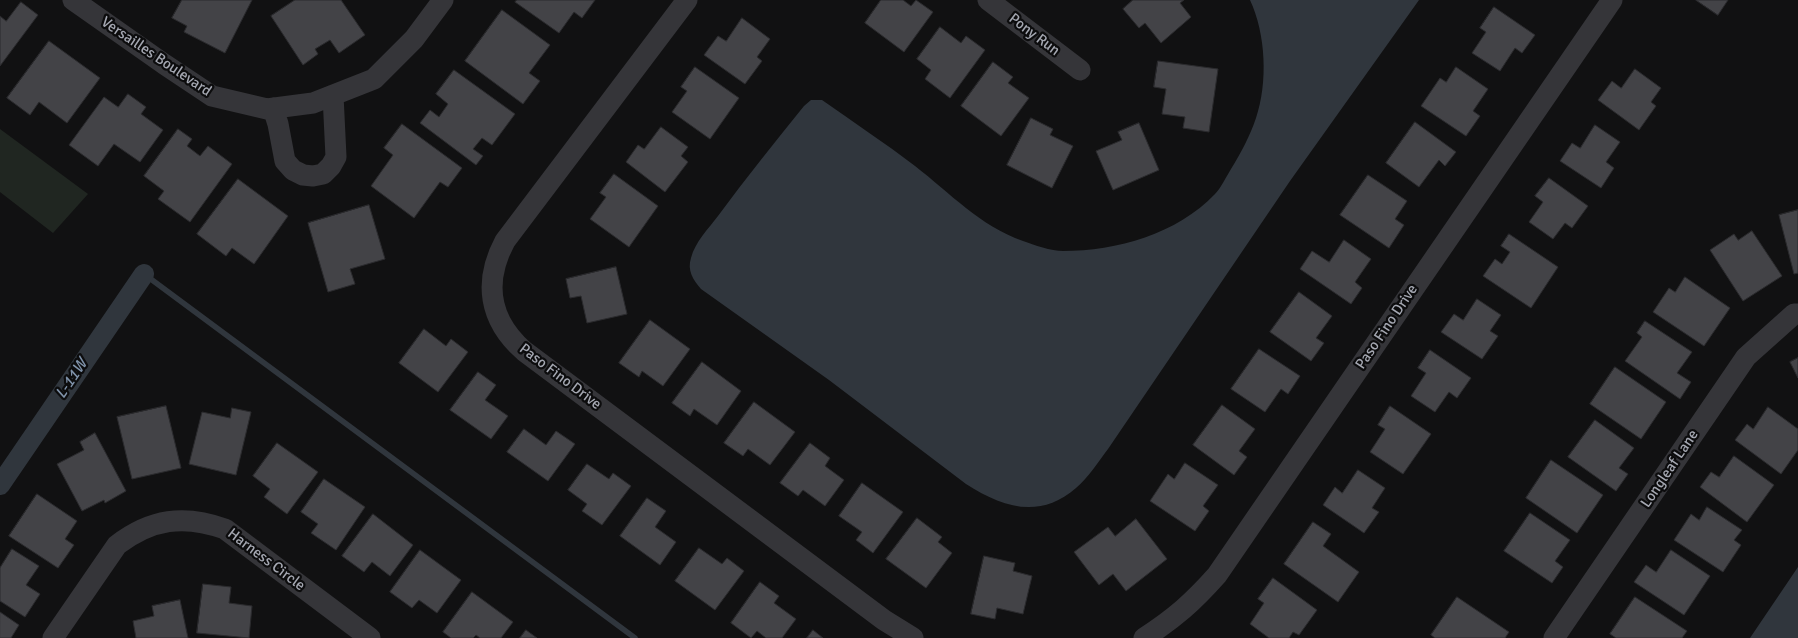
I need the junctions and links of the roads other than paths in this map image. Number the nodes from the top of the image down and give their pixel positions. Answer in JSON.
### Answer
{"nodes":[{"id":1,"x":73,"y":0,"type":"edge"},
{"id":2,"x":443,"y":0,"type":"edge"},
{"id":3,"x":687,"y":0,"type":"edge"},
{"id":4,"x":988,"y":0,"type":"edge"},
{"id":5,"x":1612,"y":0,"type":"edge"},
{"id":6,"x":1080,"y":70,"type":"dead end"},
{"id":7,"x":333,"y":95,"type":"junction"},
{"id":8,"x":273,"y":108,"type":"junction"},
{"id":9,"x":1798,"y":314,"type":"edge"},
{"id":10,"x":53,"y":638,"type":"edge"},
{"id":11,"x":370,"y":638,"type":"edge"},
{"id":12,"x":913,"y":638,"type":"edge"},
{"id":13,"x":1144,"y":638,"type":"edge"},
{"id":14,"x":1554,"y":638,"type":"edge"}],
"edges":[{"from":1,"to":8,"type":"street","name":"Versailles Boulevard"},
{"from":2,"to":7,"type":"street","name":"Versailles Boulevard"},
{"from":3,"to":12,"type":"street","name":"Paso Fino Drive"},
{"from":4,"to":6,"type":"street","name":"Pony Run"},
{"from":5,"to":13,"type":"street","name":"Paso Fino Drive"},
{"from":7,"to":8,"type":"street","name":"Versailles Boulevard"},
{"from":7,"to":8,"type":"street"},
{"from":9,"to":14,"type":"street","name":"Longleaf Lane"},
{"from":10,"to":11,"type":"street","name":"Harness Circle"}]}
